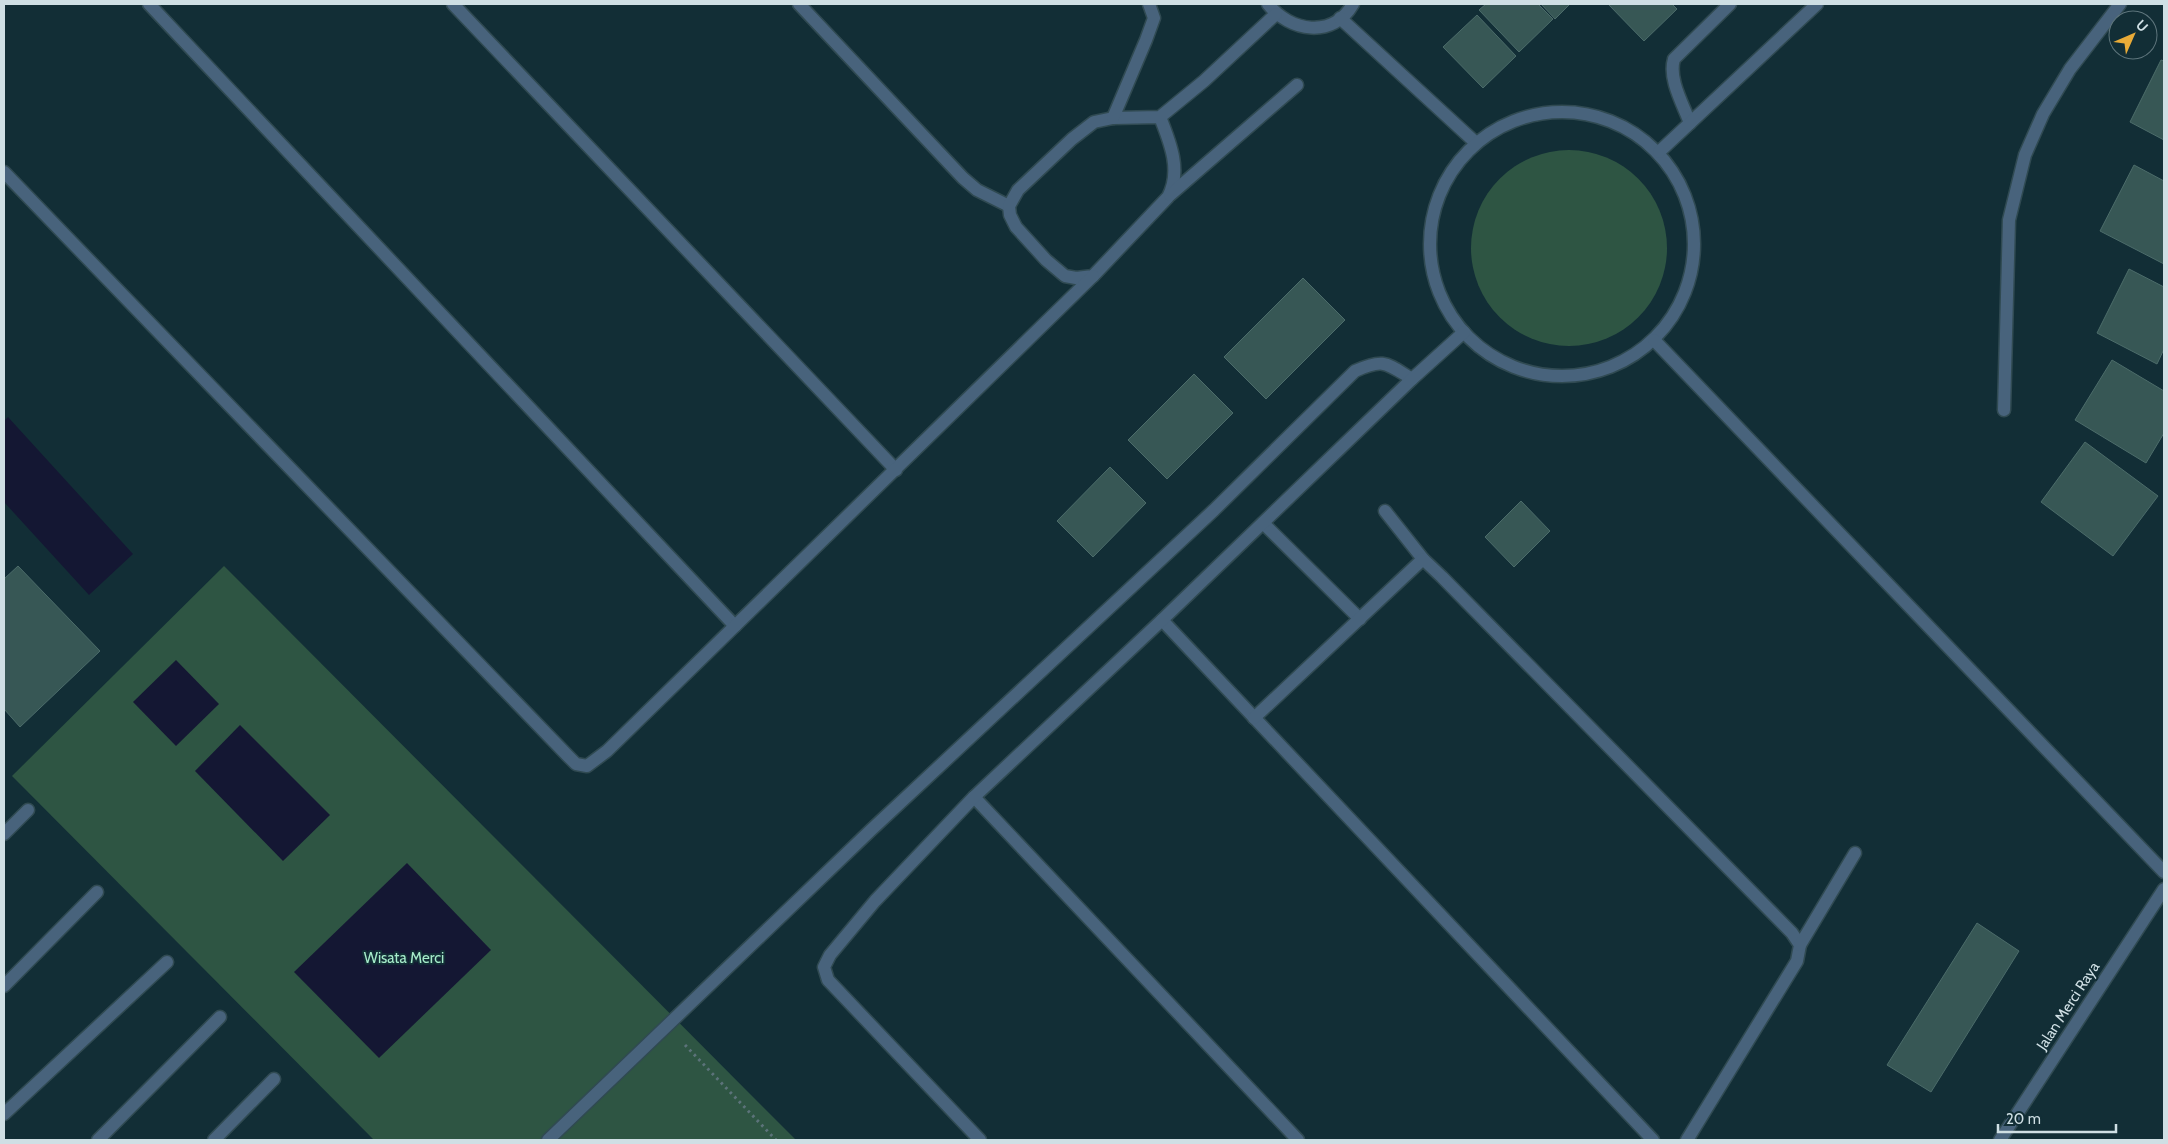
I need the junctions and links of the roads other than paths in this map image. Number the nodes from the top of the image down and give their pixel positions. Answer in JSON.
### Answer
{"nodes":[{"id":1,"x":148,"y":4,"type":"edge"},
{"id":2,"x":453,"y":4,"type":"edge"},
{"id":3,"x":799,"y":4,"type":"edge"},
{"id":4,"x":1149,"y":4,"type":"edge"},
{"id":5,"x":1353,"y":4,"type":"edge"},
{"id":6,"x":1730,"y":4,"type":"edge"},
{"id":7,"x":1817,"y":4,"type":"edge"},
{"id":8,"x":2120,"y":4,"type":"edge"},
{"id":9,"x":1272,"y":9,"type":"edge"},
{"id":10,"x":1340,"y":18,"type":"junction"},
{"id":11,"x":1297,"y":84,"type":"dead end"},
{"id":12,"x":1160,"y":117,"type":"junction"},
{"id":13,"x":1113,"y":118,"type":"junction"},
{"id":14,"x":1690,"y":123,"type":"junction"},
{"id":15,"x":1476,"y":143,"type":"junction"},
{"id":16,"x":1658,"y":152,"type":"junction"},
{"id":17,"x":4,"y":172,"type":"edge"},
{"id":18,"x":1168,"y":197,"type":"junction"},
{"id":19,"x":1009,"y":206,"type":"junction"},
{"id":20,"x":1093,"y":276,"type":"junction"},
{"id":21,"x":1464,"y":332,"type":"junction"},
{"id":22,"x":1654,"y":340,"type":"junction"},
{"id":23,"x":1412,"y":379,"type":"junction"},
{"id":24,"x":2004,"y":410,"type":"dead end"},
{"id":25,"x":896,"y":470,"type":"junction"},
{"id":26,"x":1385,"y":511,"type":"dead end"},
{"id":27,"x":1263,"y":523,"type":"junction"},
{"id":28,"x":1423,"y":559,"type":"junction"},
{"id":29,"x":1360,"y":619,"type":"junction"},
{"id":30,"x":1162,"y":620,"type":"junction"},
{"id":31,"x":735,"y":626,"type":"junction"},
{"id":32,"x":1254,"y":718,"type":"junction"},
{"id":33,"x":974,"y":797,"type":"junction"},
{"id":34,"x":28,"y":810,"type":"dead end"},
{"id":35,"x":4,"y":834,"type":"edge"},
{"id":36,"x":1856,"y":853,"type":"dead end"},
{"id":37,"x":2164,"y":872,"type":"edge"},
{"id":38,"x":2164,"y":889,"type":"edge"},
{"id":39,"x":97,"y":892,"type":"dead end"},
{"id":40,"x":1800,"y":946,"type":"junction"},
{"id":41,"x":167,"y":962,"type":"dead end"},
{"id":42,"x":4,"y":986,"type":"edge"},
{"id":43,"x":220,"y":1017,"type":"dead end"},
{"id":44,"x":274,"y":1079,"type":"dead end"},
{"id":45,"x":4,"y":1114,"type":"edge"},
{"id":46,"x":98,"y":1140,"type":"edge"},
{"id":47,"x":214,"y":1140,"type":"edge"},
{"id":48,"x":548,"y":1140,"type":"edge"},
{"id":49,"x":980,"y":1140,"type":"edge"},
{"id":50,"x":1298,"y":1140,"type":"edge"},
{"id":51,"x":1653,"y":1140,"type":"edge"},
{"id":52,"x":1687,"y":1140,"type":"edge"},
{"id":53,"x":2000,"y":1140,"type":"edge"}],
"edges":[{"from":1,"to":31,"type":"street"},
{"from":2,"to":25,"type":"street"},
{"from":3,"to":19,"type":"street"},
{"from":4,"to":13,"type":"street"},
{"from":5,"to":10,"type":"street"},
{"from":6,"to":14,"type":"street"},
{"from":7,"to":14,"type":"street"},
{"from":8,"to":24,"type":"street"},
{"from":9,"to":10,"type":"street"},
{"from":9,"to":12,"type":"street"},
{"from":10,"to":15,"type":"street"},
{"from":11,"to":18,"type":"street"},
{"from":12,"to":13,"type":"street"},
{"from":12,"to":18,"type":"street"},
{"from":13,"to":19,"type":"street"},
{"from":14,"to":16,"type":"street"},
{"from":15,"to":16,"type":"street"},
{"from":15,"to":21,"type":"street"},
{"from":16,"to":22,"type":"street"},
{"from":17,"to":31,"type":"street"},
{"from":18,"to":20,"type":"street"},
{"from":19,"to":20,"type":"street"},
{"from":20,"to":25,"type":"street"},
{"from":21,"to":22,"type":"street"},
{"from":21,"to":23,"type":"street"},
{"from":22,"to":37,"type":"street"},
{"from":23,"to":27,"type":"street"},
{"from":23,"to":48,"type":"street"},
{"from":25,"to":31,"type":"street"},
{"from":26,"to":28,"type":"street"},
{"from":27,"to":29,"type":"street"},
{"from":27,"to":30,"type":"street"},
{"from":28,"to":29,"type":"street"},
{"from":28,"to":40,"type":"street"},
{"from":29,"to":32,"type":"street"},
{"from":30,"to":32,"type":"street"},
{"from":30,"to":33,"type":"street"},
{"from":32,"to":51,"type":"street"},
{"from":33,"to":49,"type":"street"},
{"from":33,"to":50,"type":"street"},
{"from":34,"to":35,"type":"street"},
{"from":36,"to":40,"type":"street"},
{"from":38,"to":53,"type":"street","name":"Jalan Merci Raya"},
{"from":39,"to":42,"type":"street"},
{"from":40,"to":52,"type":"street"},
{"from":41,"to":45,"type":"street"},
{"from":43,"to":46,"type":"street"},
{"from":44,"to":47,"type":"street"}]}
